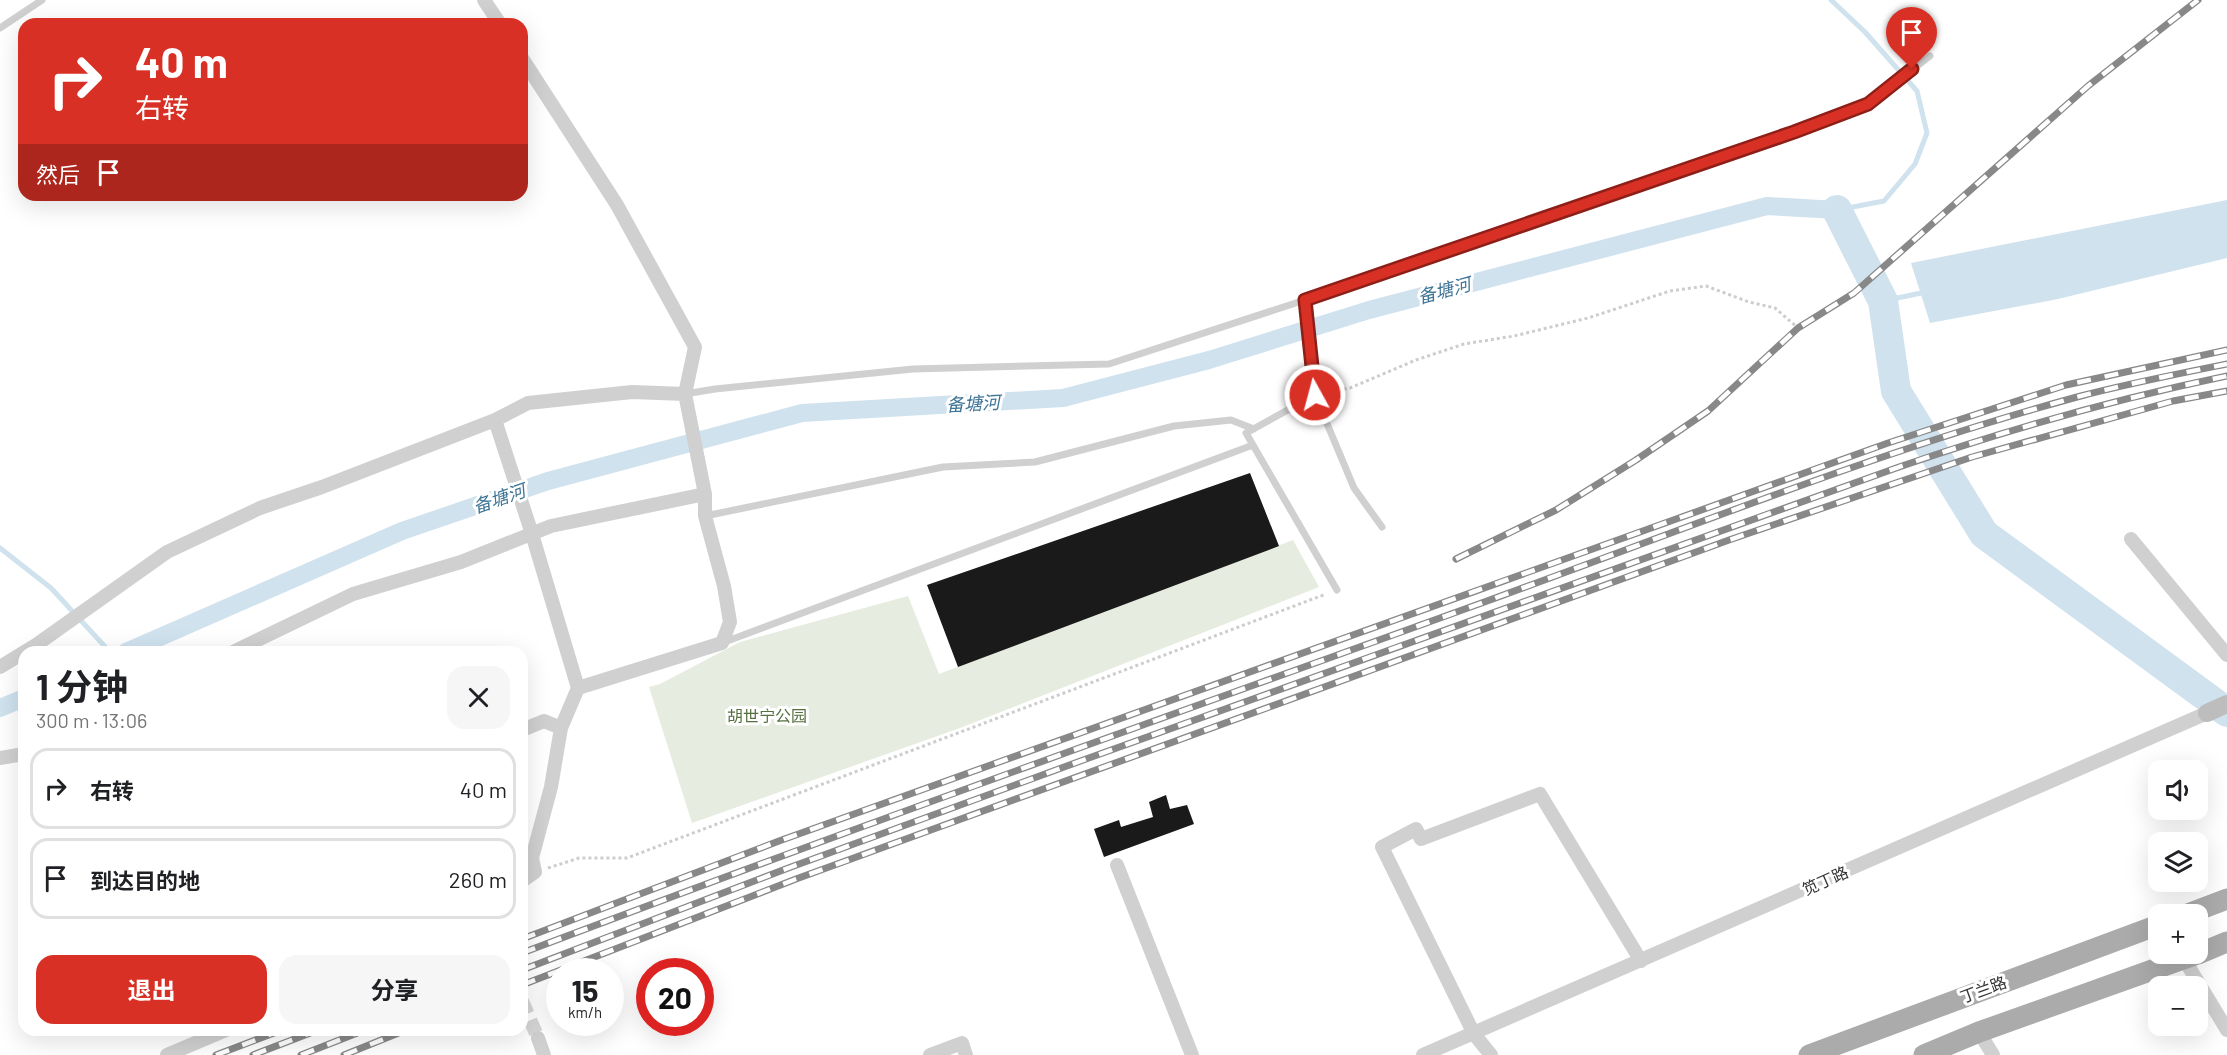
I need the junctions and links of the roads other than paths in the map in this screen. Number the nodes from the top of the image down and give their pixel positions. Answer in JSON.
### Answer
{"nodes":[{"id":1,"x":42,"y":0,"type":"edge"},
{"id":2,"x":484,"y":0,"type":"edge"},
{"id":3,"x":496,"y":18,"type":"edge"},
{"id":4,"x":0,"y":28,"type":"edge"},
{"id":5,"x":1930,"y":56,"type":"dead end"},
{"id":6,"x":528,"y":67,"type":"edge"},
{"id":7,"x":1305,"y":300,"type":"junction"},
{"id":8,"x":1315,"y":395,"type":"junction"},
{"id":9,"x":686,"y":398,"type":"junction"},
{"id":10,"x":495,"y":420,"type":"junction"},
{"id":11,"x":1254,"y":429,"type":"junction"},
{"id":12,"x":1253,"y":445,"type":"junction"},
{"id":13,"x":705,"y":494,"type":"junction"},
{"id":14,"x":705,"y":516,"type":"junction"},
{"id":15,"x":1382,"y":526,"type":"dead end"},
{"id":16,"x":532,"y":534,"type":"junction"},
{"id":17,"x":2132,"y":539,"type":"dead end"},
{"id":18,"x":1337,"y":590,"type":"road end"},
{"id":19,"x":722,"y":644,"type":"junction"},
{"id":20,"x":32,"y":646,"type":"edge"},
{"id":21,"x":245,"y":646,"type":"edge"},
{"id":22,"x":18,"y":655,"type":"edge"},
{"id":23,"x":2227,"y":655,"type":"edge"},
{"id":24,"x":0,"y":667,"type":"edge"},
{"id":25,"x":578,"y":688,"type":"junction"},
{"id":26,"x":2227,"y":704,"type":"edge"},
{"id":27,"x":2207,"y":712,"type":"joint"},
{"id":28,"x":528,"y":728,"type":"edge"},
{"id":29,"x":561,"y":728,"type":"junction"},
{"id":30,"x":18,"y":755,"type":"edge"},
{"id":31,"x":0,"y":758,"type":"edge"},
{"id":32,"x":1117,"y":865,"type":"dead end"},
{"id":33,"x":528,"y":877,"type":"edge"},
{"id":34,"x":2227,"y":899,"type":"edge"},
{"id":35,"x":2208,"y":906,"type":"edge"},
{"id":36,"x":2148,"y":929,"type":"edge"},
{"id":37,"x":2227,"y":942,"type":"edge"},
{"id":38,"x":2208,"y":950,"type":"edge"},
{"id":39,"x":1641,"y":961,"type":"junction"},
{"id":40,"x":2170,"y":964,"type":"edge"},
{"id":41,"x":2197,"y":964,"type":"edge"},
{"id":42,"x":2227,"y":1030,"type":"edge"},
{"id":43,"x":1979,"y":1032,"type":"junction"},
{"id":44,"x":1474,"y":1034,"type":"junction"},
{"id":45,"x":212,"y":1036,"type":"edge"},
{"id":46,"x":538,"y":1038,"type":"tunnel mouth"},
{"id":47,"x":167,"y":1055,"type":"edge"},
{"id":48,"x":544,"y":1055,"type":"edge"},
{"id":49,"x":930,"y":1055,"type":"edge"},
{"id":50,"x":966,"y":1055,"type":"edge"},
{"id":51,"x":1192,"y":1055,"type":"edge"},
{"id":52,"x":1423,"y":1055,"type":"edge"},
{"id":53,"x":1491,"y":1055,"type":"edge"},
{"id":54,"x":1809,"y":1055,"type":"edge"},
{"id":55,"x":1924,"y":1055,"type":"edge"},
{"id":56,"x":1993,"y":1055,"type":"edge"}],
"edges":[{"from":1,"to":4,"type":"lane"},
{"from":2,"to":3,"type":"street"},
{"from":5,"to":7,"type":"lane"},
{"from":6,"to":9,"type":"street"},
{"from":7,"to":8,"type":"lane"},
{"from":7,"to":9,"type":"lane"},
{"from":8,"to":11,"type":"lane"},
{"from":8,"to":15,"type":"lane"},
{"from":9,"to":10,"type":"street"},
{"from":9,"to":13,"type":"street"},
{"from":10,"to":16,"type":"street"},
{"from":10,"to":20,"type":"street"},
{"from":11,"to":12,"type":"lane"},
{"from":11,"to":14,"type":"lane"},
{"from":12,"to":18,"type":"lane"},
{"from":12,"to":19,"type":"lane"},
{"from":13,"to":14,"type":"street"},
{"from":13,"to":16,"type":"street"},
{"from":14,"to":19,"type":"street"},
{"from":16,"to":21,"type":"street"},
{"from":16,"to":25,"type":"street"},
{"from":17,"to":23,"type":"street"},
{"from":19,"to":25,"type":"street"},
{"from":22,"to":24,"type":"street"},
{"from":25,"to":29,"type":"street"},
{"from":26,"to":27,"type":"street","name":"笕丁路"},
{"from":27,"to":39,"type":"street","name":"笕丁路"},
{"from":28,"to":29,"type":"street"},
{"from":29,"to":33,"type":"street"},
{"from":30,"to":31,"type":"street"},
{"from":32,"to":51,"type":"street"},
{"from":34,"to":35,"type":"main road"},
{"from":36,"to":54,"type":"main road","name":"丁兰路"},
{"from":37,"to":38,"type":"main road"},
{"from":39,"to":44,"type":"street","name":"笕丁路"},
{"from":39,"to":44,"type":"street"},
{"from":40,"to":43,"type":"main road"},
{"from":41,"to":42,"type":"street"},
{"from":43,"to":55,"type":"main road"},
{"from":43,"to":56,"type":"street"},
{"from":44,"to":52,"type":"street","name":"笕丁路"},
{"from":44,"to":53,"type":"street"},
{"from":45,"to":47,"type":"street"},
{"from":46,"to":48,"type":"street"},
{"from":49,"to":50,"type":"street"}]}
